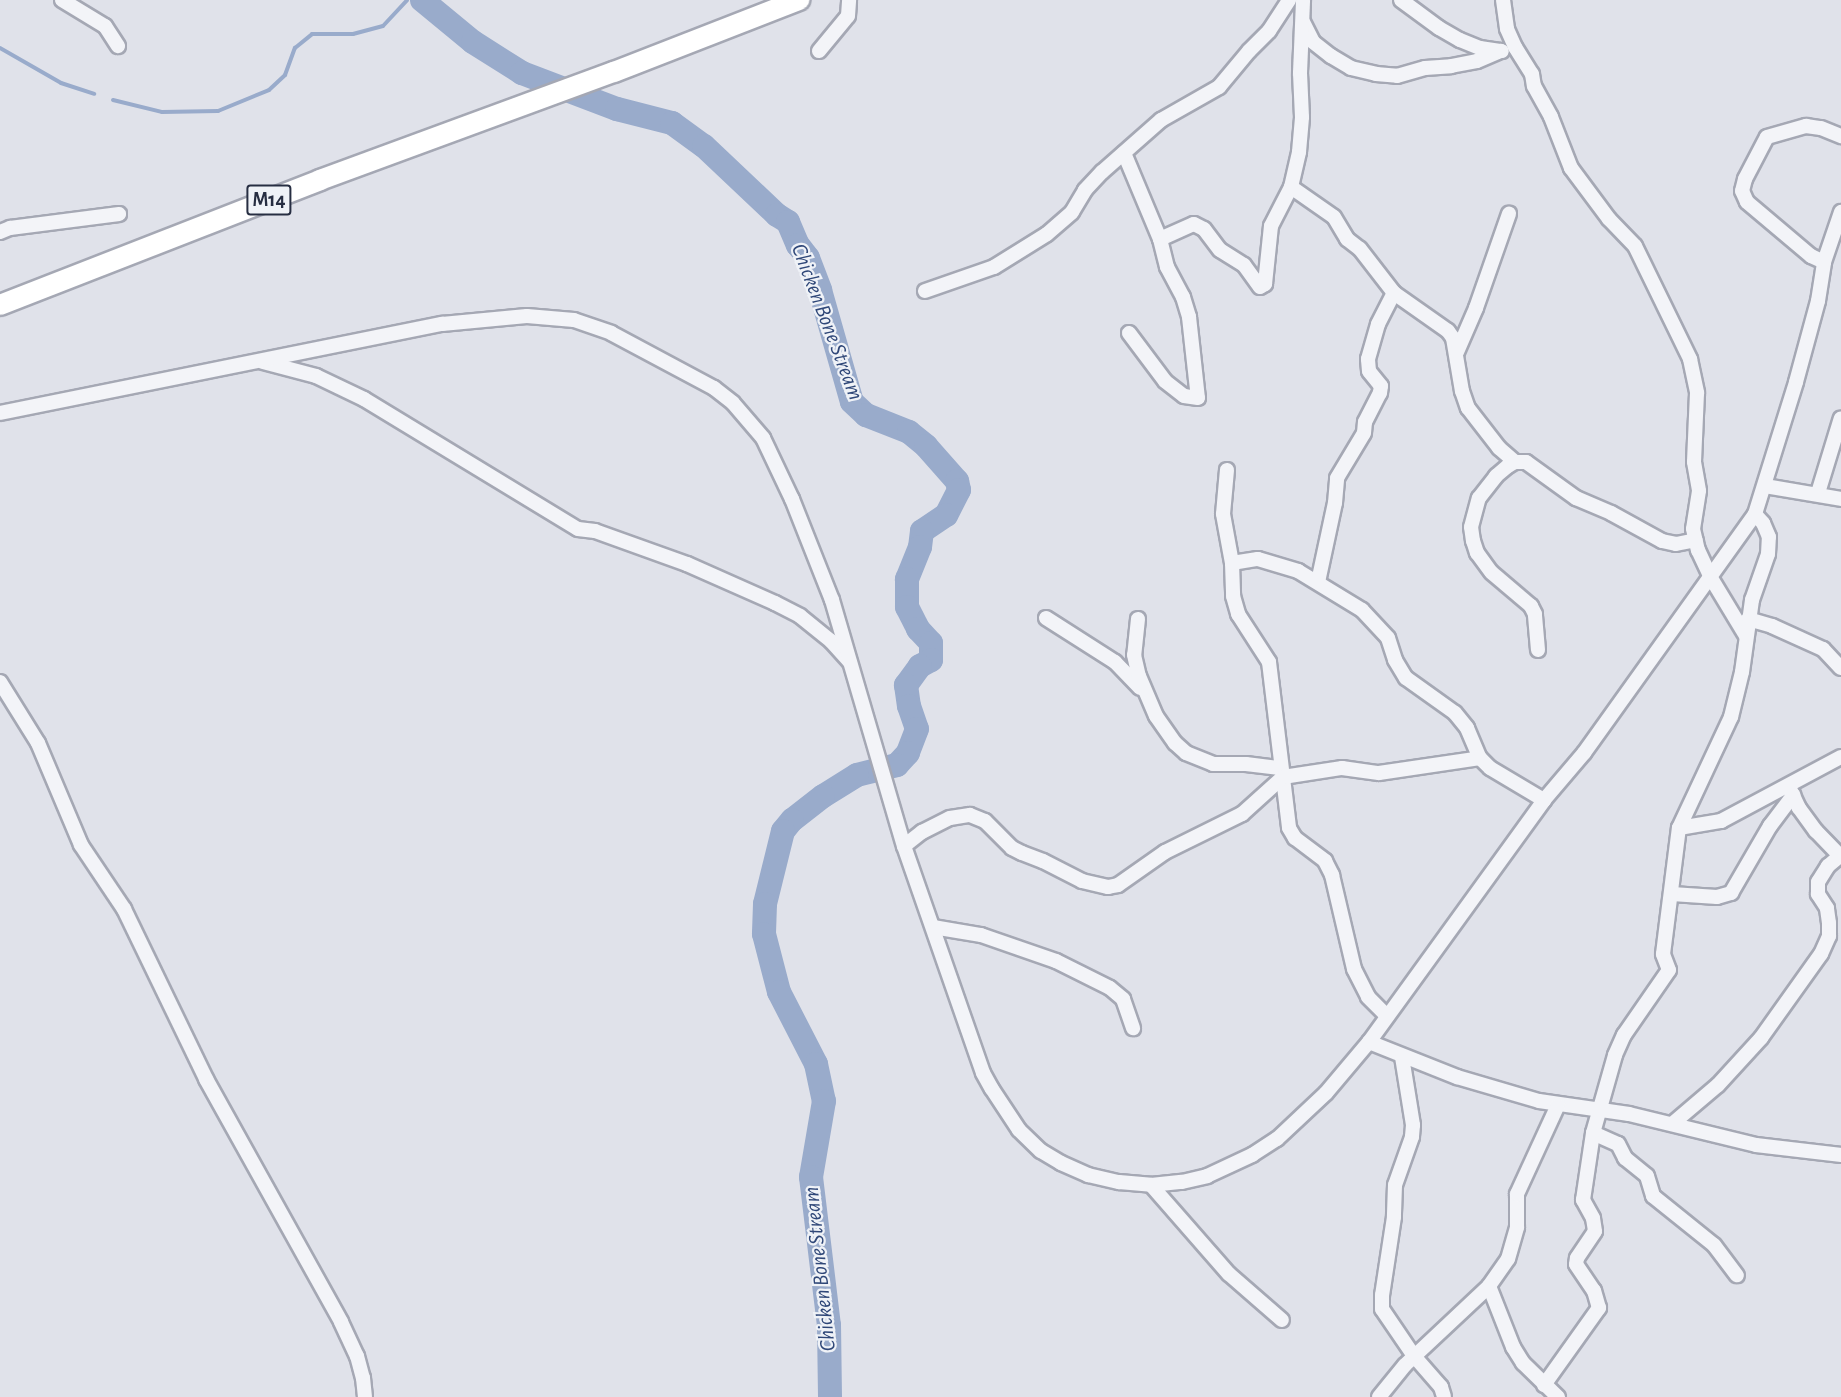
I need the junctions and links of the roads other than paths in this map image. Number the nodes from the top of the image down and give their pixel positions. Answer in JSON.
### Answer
{"nodes":[{"id":1,"x":62,"y":0,"type":"edge"},
{"id":2,"x":799,"y":0,"type":"edge"},
{"id":3,"x":849,"y":0,"type":"edge"},
{"id":4,"x":1289,"y":0,"type":"edge"},
{"id":5,"x":1303,"y":0,"type":"edge"},
{"id":6,"x":1401,"y":0,"type":"edge"},
{"id":7,"x":1503,"y":0,"type":"edge"},
{"id":8,"x":1302,"y":20,"type":"junction"},
{"id":9,"x":118,"y":46,"type":"dead end"},
{"id":10,"x":1508,"y":50,"type":"junction"},
{"id":11,"x":819,"y":51,"type":"dead end"},
{"id":12,"x":1841,"y":136,"type":"edge"},
{"id":13,"x":1124,"y":153,"type":"junction"},
{"id":14,"x":1291,"y":187,"type":"junction"},
{"id":15,"x":1841,"y":212,"type":"edge"},
{"id":16,"x":119,"y":214,"type":"dead end"},
{"id":17,"x":1509,"y":214,"type":"dead end"},
{"id":18,"x":0,"y":232,"type":"edge"},
{"id":19,"x":1160,"y":238,"type":"junction"},
{"id":20,"x":1824,"y":262,"type":"junction"},
{"id":21,"x":925,"y":291,"type":"dead end"},
{"id":22,"x":1394,"y":293,"type":"junction"},
{"id":23,"x":0,"y":305,"type":"edge"},
{"id":24,"x":1129,"y":333,"type":"dead end"},
{"id":25,"x":1456,"y":354,"type":"junction"},
{"id":26,"x":258,"y":360,"type":"junction"},
{"id":27,"x":0,"y":413,"type":"edge"},
{"id":28,"x":1841,"y":418,"type":"edge"},
{"id":29,"x":1515,"y":462,"type":"junction"},
{"id":30,"x":1227,"y":470,"type":"dead end"},
{"id":31,"x":1765,"y":486,"type":"junction"},
{"id":32,"x":1818,"y":494,"type":"junction"},
{"id":33,"x":1841,"y":499,"type":"edge"},
{"id":34,"x":1755,"y":514,"type":"junction"},
{"id":35,"x":1696,"y":540,"type":"junction"},
{"id":36,"x":1232,"y":563,"type":"junction"},
{"id":37,"x":1711,"y":578,"type":"junction"},
{"id":38,"x":1318,"y":582,"type":"junction"},
{"id":39,"x":1046,"y":618,"type":"dead end"},
{"id":40,"x":1138,"y":619,"type":"dead end"},
{"id":41,"x":1748,"y":619,"type":"junction"},
{"id":42,"x":1746,"y":636,"type":"junction"},
{"id":43,"x":1539,"y":650,"type":"dead end"},
{"id":44,"x":853,"y":667,"type":"junction"},
{"id":45,"x":1841,"y":668,"type":"edge"},
{"id":46,"x":0,"y":682,"type":"edge"},
{"id":47,"x":1149,"y":699,"type":"junction"},
{"id":48,"x":1841,"y":757,"type":"edge"},
{"id":49,"x":1479,"y":758,"type":"junction"},
{"id":50,"x":1282,"y":772,"type":"junction"},
{"id":51,"x":1791,"y":790,"type":"junction"},
{"id":52,"x":1544,"y":801,"type":"junction"},
{"id":53,"x":1679,"y":828,"type":"junction"},
{"id":54,"x":904,"y":846,"type":"junction"},
{"id":55,"x":1840,"y":856,"type":"edge"},
{"id":56,"x":1672,"y":894,"type":"junction"},
{"id":57,"x":933,"y":927,"type":"junction"},
{"id":58,"x":1387,"y":1017,"type":"junction"},
{"id":59,"x":1132,"y":1028,"type":"dead end"},
{"id":60,"x":1369,"y":1042,"type":"junction"},
{"id":61,"x":1402,"y":1057,"type":"junction"},
{"id":62,"x":1558,"y":1105,"type":"junction"},
{"id":63,"x":1599,"y":1109,"type":"junction"},
{"id":64,"x":1672,"y":1124,"type":"junction"},
{"id":65,"x":1593,"y":1133,"type":"junction"},
{"id":66,"x":1841,"y":1155,"type":"edge"},
{"id":67,"x":1151,"y":1185,"type":"junction"},
{"id":68,"x":1737,"y":1275,"type":"dead end"},
{"id":69,"x":1489,"y":1286,"type":"junction"},
{"id":70,"x":1282,"y":1320,"type":"dead end"},
{"id":71,"x":1414,"y":1356,"type":"junction"},
{"id":72,"x":1544,"y":1385,"type":"junction"},
{"id":73,"x":365,"y":1397,"type":"edge"},
{"id":74,"x":1379,"y":1397,"type":"edge"},
{"id":75,"x":1444,"y":1397,"type":"edge"},
{"id":76,"x":1558,"y":1397,"type":"edge"}],
"edges":[{"from":1,"to":9,"type":"street"},
{"from":2,"to":23,"type":"highway","number":"M14"},
{"from":3,"to":11,"type":"street"},
{"from":4,"to":13,"type":"street"},
{"from":5,"to":8,"type":"street"},
{"from":6,"to":10,"type":"street"},
{"from":7,"to":10,"type":"street"},
{"from":8,"to":10,"type":"street"},
{"from":8,"to":14,"type":"street"},
{"from":10,"to":35,"type":"street"},
{"from":12,"to":20,"type":"street"},
{"from":13,"to":19,"type":"street"},
{"from":13,"to":21,"type":"street"},
{"from":14,"to":19,"type":"street"},
{"from":14,"to":22,"type":"street"},
{"from":15,"to":20,"type":"street"},
{"from":16,"to":18,"type":"street"},
{"from":17,"to":25,"type":"street"},
{"from":19,"to":24,"type":"street"},
{"from":20,"to":31,"type":"street"},
{"from":22,"to":25,"type":"street"},
{"from":22,"to":38,"type":"street"},
{"from":25,"to":29,"type":"street"},
{"from":26,"to":27,"type":"street"},
{"from":26,"to":44,"type":"street"},
{"from":26,"to":44,"type":"street"},
{"from":28,"to":32,"type":"street"},
{"from":29,"to":35,"type":"street"},
{"from":29,"to":43,"type":"street"},
{"from":30,"to":36,"type":"street"},
{"from":31,"to":32,"type":"street"},
{"from":31,"to":34,"type":"street"},
{"from":32,"to":33,"type":"street"},
{"from":34,"to":37,"type":"street"},
{"from":34,"to":41,"type":"street"},
{"from":35,"to":37,"type":"street"},
{"from":36,"to":38,"type":"street"},
{"from":36,"to":50,"type":"street"},
{"from":37,"to":42,"type":"street"},
{"from":37,"to":52,"type":"street"},
{"from":38,"to":49,"type":"street"},
{"from":39,"to":47,"type":"street"},
{"from":40,"to":47,"type":"street"},
{"from":41,"to":42,"type":"street"},
{"from":41,"to":45,"type":"street"},
{"from":42,"to":53,"type":"street"},
{"from":44,"to":54,"type":"street"},
{"from":46,"to":73,"type":"street"},
{"from":47,"to":50,"type":"street"},
{"from":48,"to":51,"type":"street"},
{"from":49,"to":50,"type":"street"},
{"from":49,"to":52,"type":"street"},
{"from":50,"to":54,"type":"street"},
{"from":50,"to":58,"type":"street"},
{"from":51,"to":53,"type":"street"},
{"from":51,"to":55,"type":"street"},
{"from":51,"to":56,"type":"street"},
{"from":52,"to":58,"type":"street"},
{"from":53,"to":56,"type":"street"},
{"from":54,"to":57,"type":"street"},
{"from":55,"to":64,"type":"street"},
{"from":56,"to":63,"type":"street"},
{"from":57,"to":59,"type":"street"},
{"from":57,"to":67,"type":"street"},
{"from":58,"to":60,"type":"street"},
{"from":60,"to":61,"type":"street"},
{"from":60,"to":67,"type":"street"},
{"from":61,"to":62,"type":"street"},
{"from":61,"to":71,"type":"street"},
{"from":62,"to":63,"type":"street"},
{"from":62,"to":69,"type":"street"},
{"from":63,"to":64,"type":"street"},
{"from":63,"to":65,"type":"street"},
{"from":64,"to":66,"type":"street"},
{"from":65,"to":68,"type":"street"},
{"from":65,"to":72,"type":"street"},
{"from":67,"to":70,"type":"street"},
{"from":69,"to":71,"type":"street"},
{"from":69,"to":72,"type":"street"},
{"from":71,"to":74,"type":"street"},
{"from":71,"to":75,"type":"street"},
{"from":72,"to":76,"type":"street"}]}
